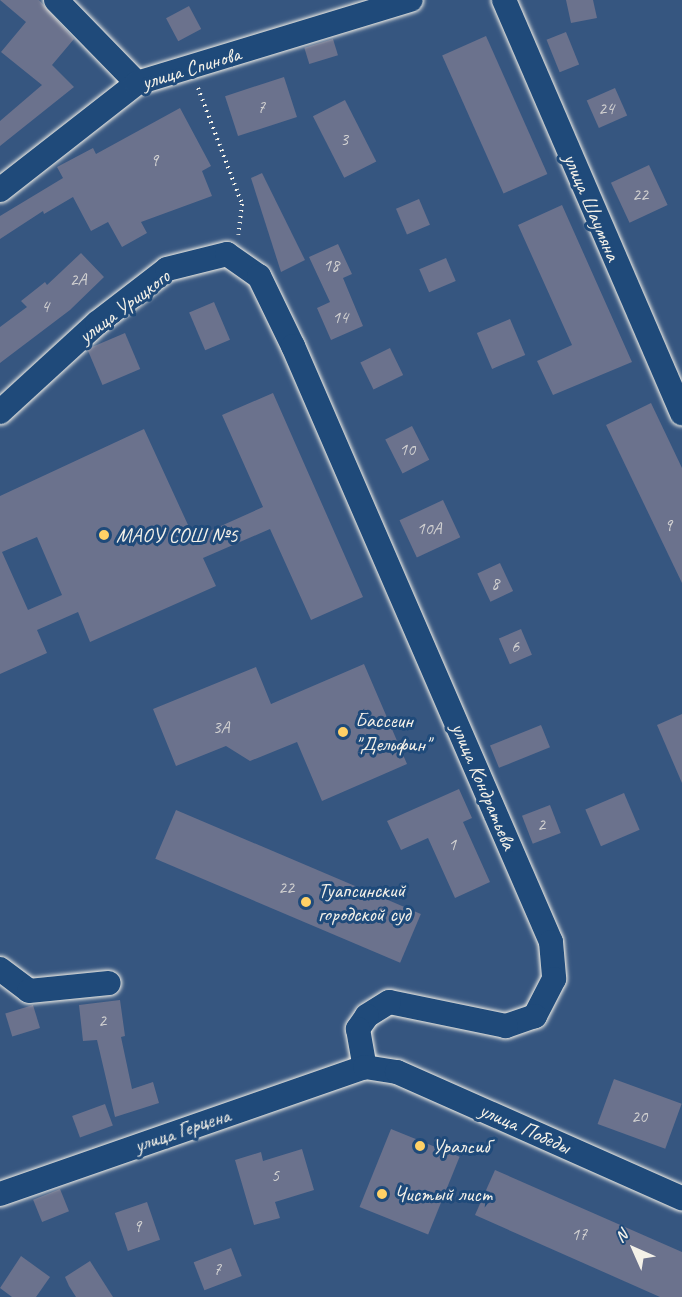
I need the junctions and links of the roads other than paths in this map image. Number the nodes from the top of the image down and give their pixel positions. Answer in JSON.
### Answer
{"nodes":[{"id":1,"x":56,"y":0,"type":"edge"},
{"id":2,"x":411,"y":0,"type":"edge"},
{"id":3,"x":504,"y":0,"type":"edge"},
{"id":4,"x":351,"y":9,"type":"edge"},
{"id":5,"x":136,"y":83,"type":"junction"},
{"id":6,"x":0,"y":190,"type":"edge"},
{"id":7,"x":294,"y":346,"type":"joint"},
{"id":8,"x":0,"y":412,"type":"edge"},
{"id":9,"x":682,"y":413,"type":"edge"},
{"id":10,"x":0,"y":969,"type":"edge"},
{"id":11,"x":109,"y":982,"type":"dead end"},
{"id":12,"x":365,"y":1067,"type":"junction"},
{"id":13,"x":0,"y":1194,"type":"edge"},
{"id":14,"x":682,"y":1198,"type":"edge"}],
"edges":[{"from":1,"to":5,"type":"street"},
{"from":2,"to":4,"type":"street","name":"улица Спинова"},
{"from":3,"to":9,"type":"street","name":"улица Шаумяна"},
{"from":4,"to":5,"type":"street","name":"улица Спинова"},
{"from":5,"to":6,"type":"street","name":"улица Спинова"},
{"from":7,"to":8,"type":"street","name":"улица Урицкого"},
{"from":7,"to":12,"type":"street","name":"улица Кондратьева"},
{"from":10,"to":11,"type":"street"},
{"from":12,"to":13,"type":"street","name":"улица Герцена"},
{"from":12,"to":14,"type":"street","name":"улица Победы"}]}
